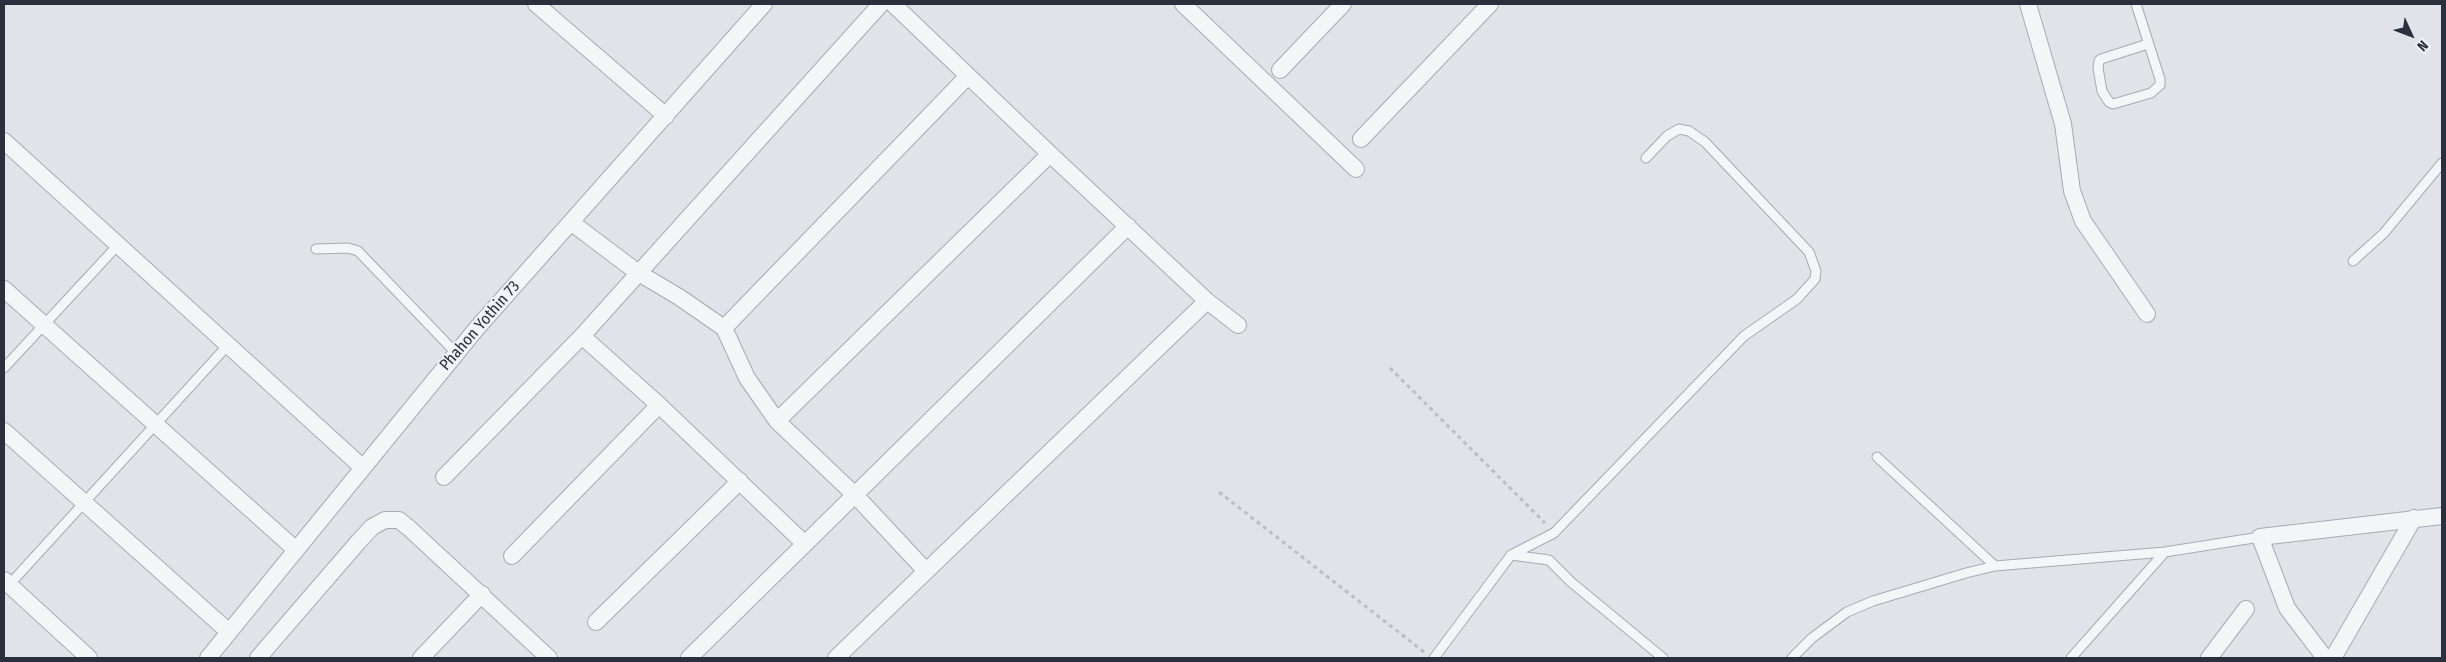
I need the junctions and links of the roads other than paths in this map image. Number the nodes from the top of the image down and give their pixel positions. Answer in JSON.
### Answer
{"nodes":[{"id":1,"x":536,"y":4,"type":"edge"},
{"id":2,"x":764,"y":4,"type":"edge"},
{"id":3,"x":881,"y":4,"type":"edge"},
{"id":4,"x":893,"y":4,"type":"edge"},
{"id":5,"x":1183,"y":4,"type":"edge"},
{"id":6,"x":1343,"y":4,"type":"edge"},
{"id":7,"x":1490,"y":4,"type":"edge"},
{"id":8,"x":2028,"y":4,"type":"edge"},
{"id":9,"x":2136,"y":4,"type":"edge"},
{"id":10,"x":2148,"y":44,"type":"junction"},
{"id":11,"x":1280,"y":70,"type":"dead end"},
{"id":12,"x":968,"y":76,"type":"junction"},
{"id":13,"x":666,"y":116,"type":"junction"},
{"id":14,"x":1361,"y":139,"type":"dead end"},
{"id":15,"x":4,"y":141,"type":"edge"},
{"id":16,"x":1050,"y":154,"type":"junction"},
{"id":17,"x":1646,"y":158,"type":"dead end"},
{"id":18,"x":2442,"y":163,"type":"edge"},
{"id":19,"x":1356,"y":169,"type":"dead end"},
{"id":20,"x":572,"y":223,"type":"junction"},
{"id":21,"x":1128,"y":226,"type":"junction"},
{"id":22,"x":118,"y":245,"type":"junction"},
{"id":23,"x":316,"y":248,"type":"dead end"},
{"id":24,"x":2353,"y":261,"type":"dead end"},
{"id":25,"x":637,"y":272,"type":"junction"},
{"id":26,"x":4,"y":289,"type":"edge"},
{"id":27,"x":1207,"y":300,"type":"junction"},
{"id":28,"x":2147,"y":314,"type":"dead end"},
{"id":29,"x":44,"y":325,"type":"junction"},
{"id":30,"x":1238,"y":325,"type":"dead end"},
{"id":31,"x":724,"y":328,"type":"junction"},
{"id":32,"x":582,"y":336,"type":"junction"},
{"id":33,"x":228,"y":345,"type":"junction"},
{"id":34,"x":456,"y":353,"type":"junction"},
{"id":35,"x":4,"y":368,"type":"edge"},
{"id":36,"x":659,"y":405,"type":"junction"},
{"id":37,"x":777,"y":421,"type":"junction"},
{"id":38,"x":156,"y":425,"type":"junction"},
{"id":39,"x":4,"y":431,"type":"edge"},
{"id":40,"x":1877,"y":457,"type":"dead end"},
{"id":41,"x":362,"y":467,"type":"junction"},
{"id":42,"x":444,"y":477,"type":"dead end"},
{"id":43,"x":740,"y":481,"type":"junction"},
{"id":44,"x":856,"y":496,"type":"junction"},
{"id":45,"x":85,"y":504,"type":"junction"},
{"id":46,"x":2442,"y":516,"type":"edge"},
{"id":47,"x":2414,"y":518,"type":"junction"},
{"id":48,"x":2260,"y":537,"type":"junction"},
{"id":49,"x":805,"y":544,"type":"junction"},
{"id":50,"x":295,"y":549,"type":"junction"},
{"id":51,"x":2165,"y":552,"type":"junction"},
{"id":52,"x":1511,"y":555,"type":"junction"},
{"id":53,"x":512,"y":556,"type":"dead end"},
{"id":54,"x":1995,"y":566,"type":"junction"},
{"id":55,"x":925,"y":570,"type":"junction"},
{"id":56,"x":7,"y":583,"type":"edge"},
{"id":57,"x":482,"y":594,"type":"junction"},
{"id":58,"x":2246,"y":609,"type":"dead end"},
{"id":59,"x":596,"y":622,"type":"dead end"},
{"id":60,"x":229,"y":632,"type":"junction"},
{"id":61,"x":89,"y":658,"type":"edge"},
{"id":62,"x":208,"y":658,"type":"edge"},
{"id":63,"x":258,"y":658,"type":"edge"},
{"id":64,"x":421,"y":658,"type":"edge"},
{"id":65,"x":549,"y":658,"type":"edge"},
{"id":66,"x":689,"y":658,"type":"edge"},
{"id":67,"x":836,"y":658,"type":"edge"},
{"id":68,"x":1433,"y":658,"type":"edge"},
{"id":69,"x":1663,"y":658,"type":"edge"},
{"id":70,"x":1792,"y":658,"type":"edge"},
{"id":71,"x":2071,"y":658,"type":"edge"},
{"id":72,"x":2209,"y":658,"type":"edge"},
{"id":73,"x":2326,"y":658,"type":"edge"},
{"id":74,"x":2333,"y":658,"type":"edge"}],
"edges":[{"from":1,"to":13,"type":"street"},
{"from":2,"to":13,"type":"street","name":"Phahon Yothin 73"},
{"from":3,"to":25,"type":"street"},
{"from":4,"to":12,"type":"street"},
{"from":5,"to":19,"type":"street"},
{"from":6,"to":11,"type":"street"},
{"from":7,"to":14,"type":"street"},
{"from":8,"to":28,"type":"street"},
{"from":9,"to":10,"type":"lane"},
{"from":10,"to":10,"type":"lane"},
{"from":12,"to":16,"type":"street"},
{"from":12,"to":31,"type":"street"},
{"from":13,"to":20,"type":"street","name":"Phahon Yothin 73"},
{"from":15,"to":22,"type":"street"},
{"from":16,"to":21,"type":"street"},
{"from":16,"to":37,"type":"street"},
{"from":17,"to":52,"type":"lane"},
{"from":18,"to":24,"type":"lane"},
{"from":20,"to":25,"type":"street"},
{"from":20,"to":34,"type":"street","name":"Phahon Yothin 73"},
{"from":21,"to":27,"type":"street"},
{"from":21,"to":44,"type":"street"},
{"from":22,"to":29,"type":"lane"},
{"from":22,"to":33,"type":"street"},
{"from":23,"to":34,"type":"lane"},
{"from":25,"to":31,"type":"street"},
{"from":25,"to":32,"type":"street"},
{"from":26,"to":29,"type":"street"},
{"from":27,"to":30,"type":"street"},
{"from":27,"to":55,"type":"street"},
{"from":29,"to":35,"type":"lane"},
{"from":29,"to":38,"type":"street"},
{"from":31,"to":37,"type":"street"},
{"from":32,"to":36,"type":"street"},
{"from":32,"to":42,"type":"street"},
{"from":33,"to":38,"type":"lane"},
{"from":33,"to":41,"type":"street"},
{"from":34,"to":41,"type":"street","name":"Phahon Yothin 73"},
{"from":36,"to":43,"type":"street"},
{"from":36,"to":53,"type":"street"},
{"from":37,"to":44,"type":"street"},
{"from":38,"to":45,"type":"lane"},
{"from":38,"to":50,"type":"street"},
{"from":39,"to":45,"type":"street"},
{"from":40,"to":54,"type":"lane"},
{"from":41,"to":50,"type":"street","name":"Phahon Yothin 73"},
{"from":43,"to":49,"type":"street"},
{"from":43,"to":59,"type":"street"},
{"from":44,"to":49,"type":"street"},
{"from":44,"to":55,"type":"street"},
{"from":45,"to":56,"type":"lane"},
{"from":45,"to":60,"type":"street"},
{"from":46,"to":47,"type":"street"},
{"from":47,"to":48,"type":"street"},
{"from":47,"to":74,"type":"street"},
{"from":48,"to":51,"type":"lane"},
{"from":48,"to":73,"type":"street"},
{"from":49,"to":66,"type":"street"},
{"from":50,"to":60,"type":"street","name":"Phahon Yothin 73"},
{"from":51,"to":54,"type":"lane"},
{"from":51,"to":71,"type":"lane"},
{"from":52,"to":68,"type":"lane"},
{"from":52,"to":69,"type":"lane"},
{"from":54,"to":70,"type":"lane"},
{"from":55,"to":67,"type":"street"},
{"from":56,"to":61,"type":"street"},
{"from":57,"to":63,"type":"street"},
{"from":57,"to":64,"type":"street"},
{"from":57,"to":65,"type":"street"},
{"from":58,"to":72,"type":"street"},
{"from":60,"to":62,"type":"street","name":"Phahon Yothin 73"}]}
